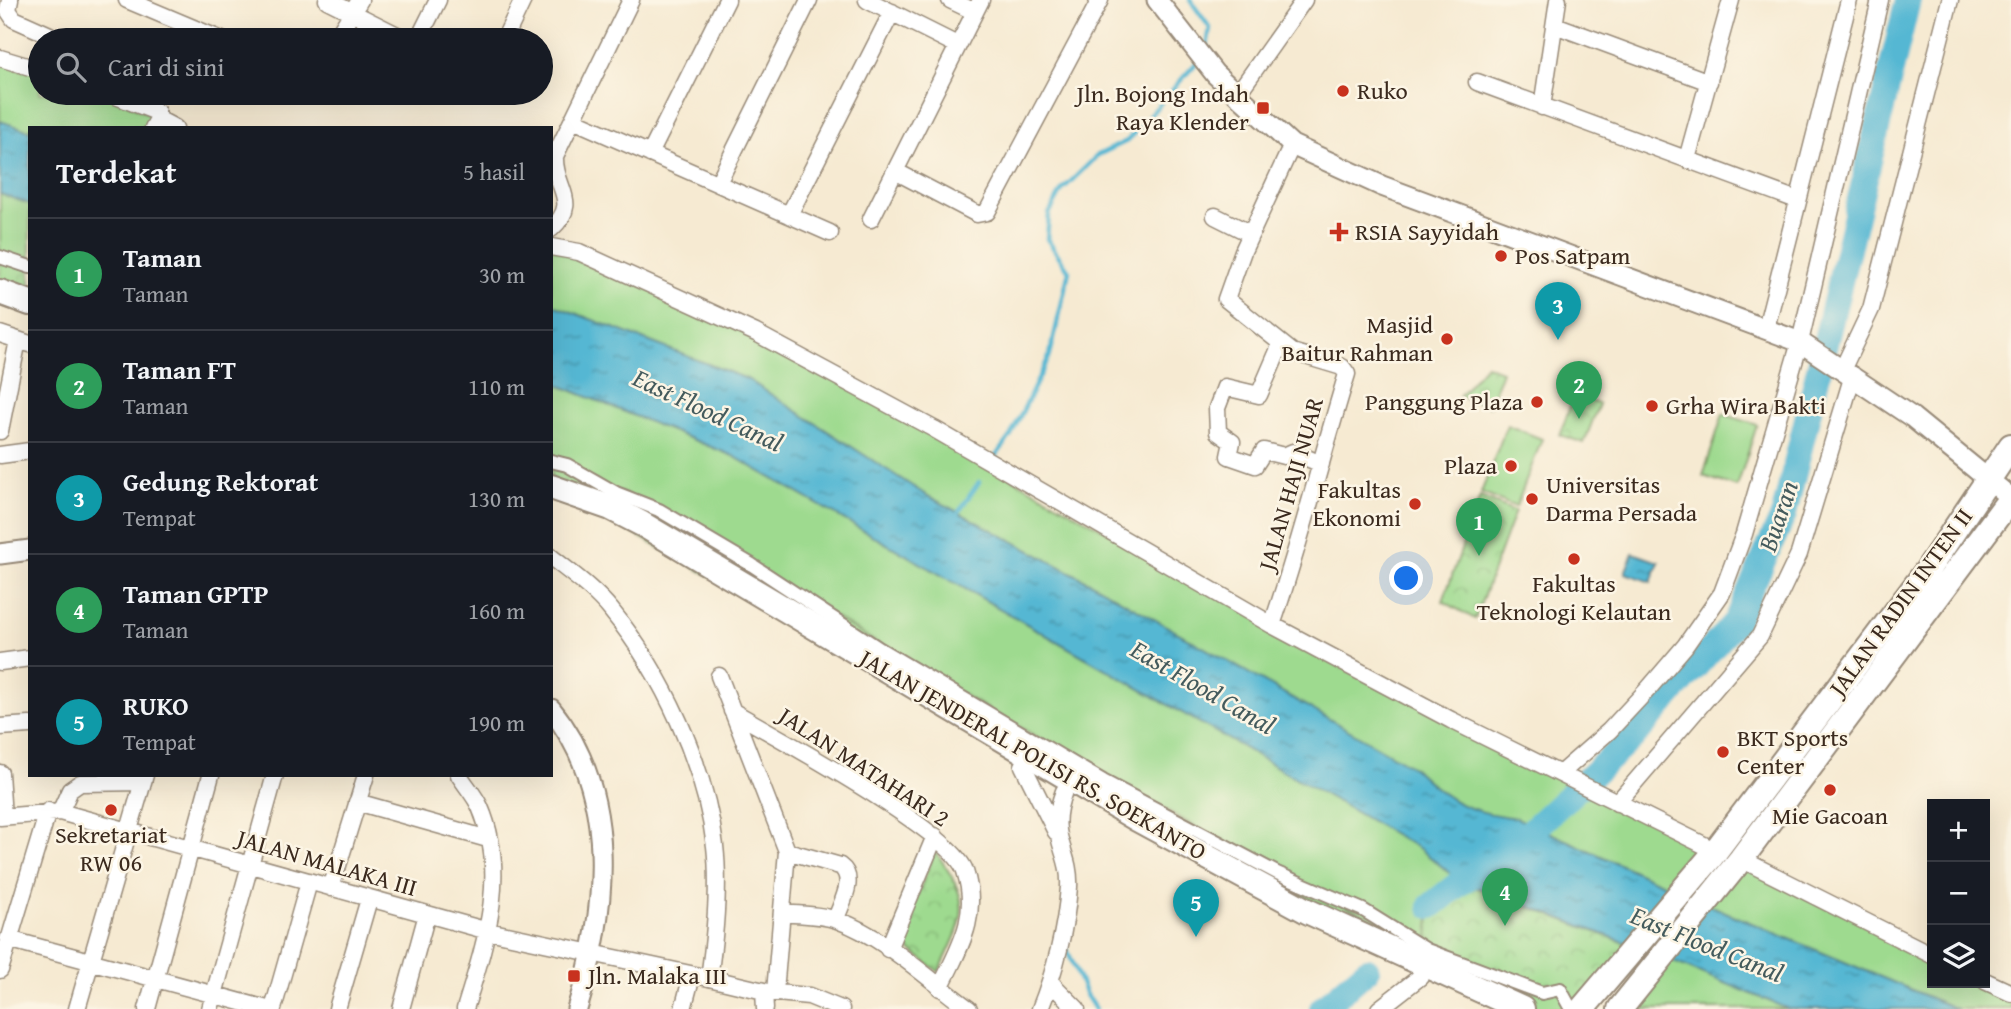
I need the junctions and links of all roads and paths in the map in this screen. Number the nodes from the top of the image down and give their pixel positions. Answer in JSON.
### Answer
{"nodes":[{"id":1,"x":10,"y":0,"type":"edge"},
{"id":2,"x":127,"y":0,"type":"edge"},
{"id":3,"x":327,"y":0,"type":"edge"},
{"id":4,"x":438,"y":0,"type":"edge"},
{"id":5,"x":523,"y":0,"type":"edge"},
{"id":6,"x":631,"y":0,"type":"edge"},
{"id":7,"x":727,"y":0,"type":"edge"},
{"id":8,"x":809,"y":0,"type":"edge"},
{"id":9,"x":867,"y":0,"type":"edge"},
{"id":10,"x":950,"y":0,"type":"edge"},
{"id":11,"x":1100,"y":0,"type":"edge"},
{"id":12,"x":1157,"y":0,"type":"edge"},
{"id":13,"x":1304,"y":0,"type":"edge"},
{"id":14,"x":1558,"y":0,"type":"edge"},
{"id":15,"x":1849,"y":0,"type":"edge"},
{"id":16,"x":1880,"y":0,"type":"edge"},
{"id":17,"x":1950,"y":0,"type":"edge"},
{"id":18,"x":1725,"y":2,"type":"edge"},
{"id":19,"x":357,"y":6,"type":"edge"},
{"id":20,"x":978,"y":6,"type":"edge"},
{"id":21,"x":892,"y":12,"type":"junction"},
{"id":22,"x":1555,"y":25,"type":"junction"},
{"id":23,"x":34,"y":28,"type":"edge"},
{"id":24,"x":194,"y":28,"type":"edge"},
{"id":25,"x":343,"y":28,"type":"edge"},
{"id":26,"x":389,"y":28,"type":"edge"},
{"id":27,"x":424,"y":28,"type":"edge"},
{"id":28,"x":510,"y":28,"type":"edge"},
{"id":29,"x":957,"y":45,"type":"junction"},
{"id":30,"x":0,"y":58,"type":"edge"},
{"id":31,"x":28,"y":66,"type":"edge"},
{"id":32,"x":1477,"y":82,"type":"dead end"},
{"id":33,"x":1709,"y":82,"type":"junction"},
{"id":34,"x":1236,"y":96,"type":"junction"},
{"id":35,"x":141,"y":105,"type":"edge"},
{"id":36,"x":1542,"y":107,"type":"junction"},
{"id":37,"x":573,"y":120,"type":"junction"},
{"id":38,"x":155,"y":123,"type":"edge"},
{"id":39,"x":1292,"y":145,"type":"junction"},
{"id":40,"x":650,"y":154,"type":"junction"},
{"id":41,"x":553,"y":156,"type":"edge"},
{"id":42,"x":1687,"y":159,"type":"junction"},
{"id":43,"x":895,"y":171,"type":"junction"},
{"id":44,"x":718,"y":183,"type":"junction"},
{"id":45,"x":1797,"y":200,"type":"junction"},
{"id":46,"x":789,"y":215,"type":"junction"},
{"id":47,"x":1215,"y":216,"type":"dead end"},
{"id":48,"x":871,"y":219,"type":"dead end"},
{"id":49,"x":553,"y":227,"type":"edge"},
{"id":50,"x":830,"y":233,"type":"dead end"},
{"id":51,"x":1251,"y":234,"type":"junction"},
{"id":52,"x":553,"y":247,"type":"edge"},
{"id":53,"x":0,"y":257,"type":"edge"},
{"id":54,"x":28,"y":266,"type":"edge"},
{"id":55,"x":0,"y":292,"type":"edge"},
{"id":56,"x":28,"y":302,"type":"edge"},
{"id":57,"x":0,"y":310,"type":"edge"},
{"id":58,"x":1766,"y":328,"type":"junction"},
{"id":59,"x":0,"y":334,"type":"edge"},
{"id":60,"x":26,"y":335,"type":"edge"},
{"id":61,"x":1281,"y":344,"type":"junction"},
{"id":62,"x":1807,"y":346,"type":"junction"},
{"id":63,"x":1845,"y":370,"type":"junction"},
{"id":64,"x":0,"y":431,"type":"edge"},
{"id":65,"x":2011,"y":446,"type":"edge"},
{"id":66,"x":28,"y":451,"type":"edge"},
{"id":67,"x":0,"y":455,"type":"edge"},
{"id":68,"x":553,"y":462,"type":"edge"},
{"id":69,"x":1321,"y":464,"type":"junction"},
{"id":70,"x":1987,"y":480,"type":"junction"},
{"id":71,"x":553,"y":488,"type":"edge"},
{"id":72,"x":2011,"y":498,"type":"edge"},
{"id":73,"x":553,"y":504,"type":"edge"},
{"id":74,"x":28,"y":550,"type":"edge"},
{"id":75,"x":0,"y":554,"type":"edge"},
{"id":76,"x":553,"y":559,"type":"edge"},
{"id":77,"x":1272,"y":625,"type":"junction"},
{"id":78,"x":28,"y":658,"type":"edge"},
{"id":79,"x":0,"y":662,"type":"edge"},
{"id":80,"x":719,"y":676,"type":"dead end"},
{"id":81,"x":732,"y":711,"type":"junction"},
{"id":82,"x":553,"y":712,"type":"edge"},
{"id":83,"x":28,"y":725,"type":"edge"},
{"id":84,"x":0,"y":727,"type":"edge"},
{"id":85,"x":0,"y":773,"type":"edge"},
{"id":86,"x":1035,"y":773,"type":"junction"},
{"id":87,"x":1567,"y":776,"type":"junction"},
{"id":88,"x":210,"y":777,"type":"edge"},
{"id":89,"x":274,"y":777,"type":"edge"},
{"id":90,"x":365,"y":777,"type":"edge"},
{"id":91,"x":460,"y":777,"type":"edge"},
{"id":92,"x":144,"y":779,"type":"edge"},
{"id":93,"x":1062,"y":796,"type":"junction"},
{"id":94,"x":1610,"y":799,"type":"junction"},
{"id":95,"x":357,"y":802,"type":"junction"},
{"id":96,"x":54,"y":812,"type":"junction"},
{"id":97,"x":2,"y":817,"type":"edge"},
{"id":98,"x":127,"y":830,"type":"junction"},
{"id":99,"x":1056,"y":832,"type":"junction"},
{"id":100,"x":935,"y":836,"type":"junction"},
{"id":101,"x":488,"y":839,"type":"junction"},
{"id":102,"x":192,"y":848,"type":"junction"},
{"id":103,"x":787,"y":851,"type":"junction"},
{"id":104,"x":1725,"y":860,"type":"junction"},
{"id":105,"x":252,"y":866,"type":"junction"},
{"id":106,"x":309,"y":882,"type":"junction"},
{"id":107,"x":331,"y":888,"type":"junction"},
{"id":108,"x":369,"y":900,"type":"junction"},
{"id":109,"x":782,"y":913,"type":"junction"},
{"id":110,"x":427,"y":914,"type":"junction"},
{"id":111,"x":836,"y":919,"type":"junction"},
{"id":112,"x":488,"y":931,"type":"junction"},
{"id":113,"x":1336,"y":932,"type":"junction"},
{"id":114,"x":8,"y":939,"type":"junction"},
{"id":115,"x":888,"y":949,"type":"junction"},
{"id":116,"x":1927,"y":953,"type":"edge"},
{"id":117,"x":594,"y":955,"type":"junction"},
{"id":118,"x":90,"y":961,"type":"junction"},
{"id":119,"x":1417,"y":965,"type":"junction"},
{"id":120,"x":0,"y":970,"type":"edge"},
{"id":121,"x":692,"y":975,"type":"junction"},
{"id":122,"x":155,"y":978,"type":"junction"},
{"id":123,"x":709,"y":978,"type":"junction"},
{"id":124,"x":1051,"y":983,"type":"junction"},
{"id":125,"x":1990,"y":983,"type":"edge"},
{"id":126,"x":940,"y":988,"type":"junction"},
{"id":127,"x":769,"y":992,"type":"junction"},
{"id":128,"x":2011,"y":993,"type":"edge"},
{"id":129,"x":212,"y":1002,"type":"edge"},
{"id":130,"x":1626,"y":1002,"type":"edge"},
{"id":131,"x":1578,"y":1008,"type":"edge"},
{"id":132,"x":77,"y":1009,"type":"edge"},
{"id":133,"x":147,"y":1009,"type":"edge"},
{"id":134,"x":267,"y":1009,"type":"edge"},
{"id":135,"x":273,"y":1009,"type":"edge"},
{"id":136,"x":337,"y":1009,"type":"edge"},
{"id":137,"x":401,"y":1009,"type":"edge"},
{"id":138,"x":465,"y":1009,"type":"edge"},
{"id":139,"x":577,"y":1009,"type":"edge"},
{"id":140,"x":683,"y":1009,"type":"edge"},
{"id":141,"x":765,"y":1009,"type":"edge"},
{"id":142,"x":841,"y":1009,"type":"edge"},
{"id":143,"x":969,"y":1009,"type":"edge"},
{"id":144,"x":1040,"y":1009,"type":"edge"},
{"id":145,"x":1077,"y":1009,"type":"edge"},
{"id":146,"x":1379,"y":1009,"type":"edge"},
{"id":147,"x":1492,"y":1009,"type":"edge"},
{"id":148,"x":1522,"y":1009,"type":"edge"}],
"edges":[{"from":1,"to":23,"type":"street"},
{"from":2,"to":24,"type":"street"},
{"from":3,"to":19,"type":"street"},
{"from":4,"to":27,"type":"street"},
{"from":5,"to":28,"type":"street"},
{"from":6,"to":37,"type":"street"},
{"from":7,"to":40,"type":"street"},
{"from":8,"to":44,"type":"street"},
{"from":9,"to":21,"type":"street"},
{"from":10,"to":20,"type":"street"},
{"from":11,"to":43,"type":"street"},
{"from":12,"to":34,"type":"street"},
{"from":13,"to":34,"type":"street"},
{"from":14,"to":22,"type":"street"},
{"from":15,"to":45,"type":"street"},
{"from":16,"to":62,"type":"street"},
{"from":17,"to":63,"type":"street"},
{"from":18,"to":33,"type":"street"},
{"from":19,"to":25,"type":"street"},
{"from":19,"to":26,"type":"street"},
{"from":20,"to":29,"type":"street"},
{"from":21,"to":29,"type":"street"},
{"from":21,"to":46,"type":"street"},
{"from":22,"to":33,"type":"street"},
{"from":22,"to":36,"type":"street"},
{"from":29,"to":43,"type":"street"},
{"from":30,"to":31,"type":"street"},
{"from":32,"to":36,"type":"street"},
{"from":33,"to":42,"type":"street"},
{"from":34,"to":39,"type":"street"},
{"from":35,"to":38,"type":"street"},
{"from":36,"to":42,"type":"street"},
{"from":37,"to":40,"type":"street"},
{"from":37,"to":41,"type":"street"},
{"from":39,"to":51,"type":"street","name":"JALAN HAJI NUAR"},
{"from":39,"to":58,"type":"street"},
{"from":40,"to":44,"type":"street"},
{"from":41,"to":49,"type":"street"},
{"from":42,"to":45,"type":"street"},
{"from":43,"to":48,"type":"street"},
{"from":44,"to":46,"type":"street"},
{"from":45,"to":58,"type":"street"},
{"from":46,"to":50,"type":"street"},
{"from":47,"to":51,"type":"street"},
{"from":51,"to":61,"type":"street","name":"JALAN HAJI NUAR"},
{"from":52,"to":77,"type":"street"},
{"from":53,"to":54,"type":"street"},
{"from":55,"to":56,"type":"main road"},
{"from":57,"to":60,"type":"main road"},
{"from":58,"to":62,"type":"street"},
{"from":59,"to":60,"type":"street"},
{"from":60,"to":64,"type":"street"},
{"from":61,"to":69,"type":"street","name":"JALAN HAJI NUAR"},
{"from":61,"to":69,"type":"street"},
{"from":62,"to":63,"type":"street"},
{"from":62,"to":87,"type":"street"},
{"from":63,"to":70,"type":"street"},
{"from":63,"to":94,"type":"street"},
{"from":65,"to":70,"type":"main road","name":"JALAN RADIN INTEN II"},
{"from":66,"to":67,"type":"street"},
{"from":68,"to":119,"type":"street"},
{"from":69,"to":77,"type":"street","name":"JALAN HAJI NUAR"},
{"from":70,"to":72,"type":"street"},
{"from":70,"to":104,"type":"main road","name":"JALAN RADIN INTEN II"},
{"from":71,"to":86,"type":"main road","name":"JALAN JENDERAL POLISI RS. SOEKANTO"},
{"from":72,"to":104,"type":"main road","name":"JALAN RADIN INTEN II"},
{"from":73,"to":86,"type":"main road","name":"JALAN JENDERAL POLISI RS. SOEKANTO"},
{"from":74,"to":75,"type":"street"},
{"from":76,"to":123,"type":"street"},
{"from":77,"to":87,"type":"street"},
{"from":78,"to":79,"type":"street"},
{"from":80,"to":81,"type":"street"},
{"from":81,"to":100,"type":"street","name":"JALAN MATAHARI 2"},
{"from":81,"to":103,"type":"street"},
{"from":82,"to":117,"type":"street"},
{"from":83,"to":84,"type":"street"},
{"from":85,"to":97,"type":"street","name":"JALAN MALAKA III"},
{"from":86,"to":93,"type":"main road","name":"JALAN JENDERAL POLISI RS. SOEKANTO"},
{"from":86,"to":99,"type":"street"},
{"from":86,"to":113,"type":"main road","name":"JALAN JENDERAL POLISI RS. SOEKANTO"},
{"from":87,"to":94,"type":"street"},
{"from":88,"to":102,"type":"street"},
{"from":89,"to":105,"type":"street"},
{"from":90,"to":95,"type":"street"},
{"from":91,"to":101,"type":"street"},
{"from":92,"to":96,"type":"street"},
{"from":92,"to":98,"type":"street"},
{"from":93,"to":99,"type":"street"},
{"from":93,"to":113,"type":"main road","name":"JALAN JENDERAL POLISI RS. SOEKANTO"},
{"from":94,"to":104,"type":"street"},
{"from":95,"to":101,"type":"street"},
{"from":95,"to":107,"type":"street"},
{"from":96,"to":97,"type":"street","name":"JALAN MALAKA III"},
{"from":96,"to":98,"type":"street","name":"JALAN MALAKA III"},
{"from":96,"to":114,"type":"street"},
{"from":98,"to":102,"type":"street","name":"JALAN MALAKA III"},
{"from":98,"to":118,"type":"street"},
{"from":99,"to":124,"type":"street"},
{"from":100,"to":115,"type":"street"},
{"from":100,"to":126,"type":"street","name":"JALAN MATAHARI 2"},
{"from":101,"to":112,"type":"street"},
{"from":102,"to":105,"type":"street","name":"JALAN MALAKA III"},
{"from":102,"to":122,"type":"street"},
{"from":103,"to":109,"type":"street"},
{"from":103,"to":111,"type":"street"},
{"from":104,"to":116,"type":"street"},
{"from":104,"to":130,"type":"main road"},
{"from":104,"to":131,"type":"main road"},
{"from":105,"to":106,"type":"street","name":"JALAN MALAKA III"},
{"from":105,"to":129,"type":"street"},
{"from":106,"to":107,"type":"street","name":"JALAN MALAKA III"},
{"from":106,"to":135,"type":"street"},
{"from":107,"to":108,"type":"street","name":"JALAN MALAKA III"},
{"from":108,"to":110,"type":"street","name":"JALAN MALAKA III"},
{"from":108,"to":136,"type":"street"},
{"from":109,"to":111,"type":"street"},
{"from":109,"to":127,"type":"street"},
{"from":110,"to":112,"type":"street","name":"JALAN MALAKA III"},
{"from":110,"to":137,"type":"street"},
{"from":111,"to":115,"type":"street"},
{"from":112,"to":117,"type":"street","name":"JALAN MALAKA III"},
{"from":112,"to":138,"type":"street"},
{"from":113,"to":119,"type":"main road","name":"JALAN JENDERAL POLISI RS. SOEKANTO"},
{"from":114,"to":118,"type":"street"},
{"from":114,"to":120,"type":"street"},
{"from":115,"to":126,"type":"street"},
{"from":117,"to":121,"type":"street","name":"JALAN MALAKA III"},
{"from":117,"to":139,"type":"street"},
{"from":118,"to":122,"type":"street"},
{"from":118,"to":132,"type":"street"},
{"from":119,"to":131,"type":"street"},
{"from":119,"to":146,"type":"street"},
{"from":119,"to":147,"type":"main road","name":"JALAN JENDERAL POLISI RS. SOEKANTO"},
{"from":119,"to":148,"type":"main road","name":"JALAN JENDERAL POLISI RS. SOEKANTO"},
{"from":121,"to":123,"type":"street","name":"JALAN MALAKA III"},
{"from":121,"to":140,"type":"street"},
{"from":122,"to":129,"type":"street"},
{"from":122,"to":133,"type":"street"},
{"from":123,"to":127,"type":"street","name":"JALAN MALAKA III"},
{"from":124,"to":144,"type":"street"},
{"from":124,"to":145,"type":"street"},
{"from":125,"to":128,"type":"street"},
{"from":126,"to":143,"type":"street"},
{"from":127,"to":141,"type":"street"},
{"from":127,"to":142,"type":"street","name":"JALAN MALAKA III"},
{"from":129,"to":134,"type":"street"}]}
